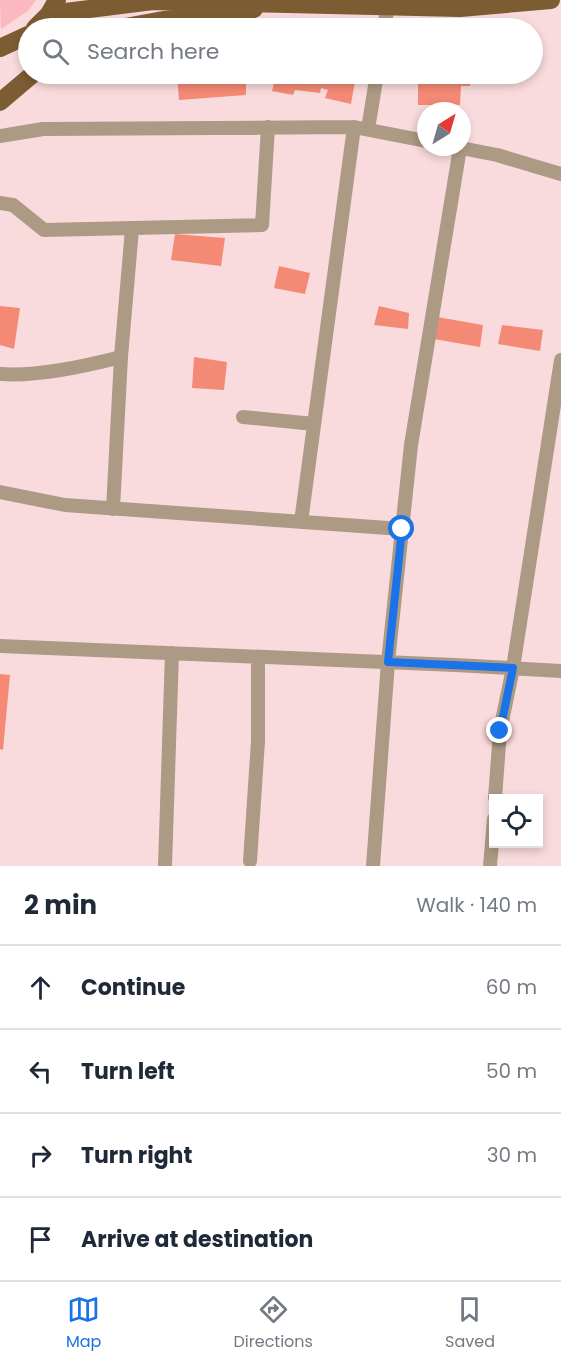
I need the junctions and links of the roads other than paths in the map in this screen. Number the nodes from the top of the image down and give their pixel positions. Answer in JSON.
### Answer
{"nodes":[{"id":1,"x":152,"y":0,"type":"edge"},
{"id":2,"x":551,"y":0,"type":"edge"},
{"id":3,"x":275,"y":4,"type":"junction"},
{"id":4,"x":387,"y":6,"type":"junction"},
{"id":5,"x":53,"y":7,"type":"edge"},
{"id":6,"x":191,"y":18,"type":"edge"},
{"id":7,"x":385,"y":18,"type":"edge"},
{"id":8,"x":18,"y":41,"type":"edge"},
{"id":9,"x":1,"y":50,"type":"edge"},
{"id":10,"x":21,"y":84,"type":"edge"},
{"id":11,"x":373,"y":84,"type":"edge"},
{"id":12,"x":0,"y":102,"type":"edge"},
{"id":13,"x":268,"y":127,"type":"junction"},
{"id":14,"x":361,"y":128,"type":"junction"},
{"id":15,"x":0,"y":136,"type":"edge"},
{"id":16,"x":417,"y":139,"type":"edge"},
{"id":17,"x":471,"y":150,"type":"edge"},
{"id":18,"x":457,"y":156,"type":"edge"},
{"id":19,"x":561,"y":174,"type":"edge"},
{"id":20,"x":0,"y":203,"type":"edge"},
{"id":21,"x":132,"y":229,"type":"junction"},
{"id":22,"x":121,"y":357,"type":"junction"},
{"id":23,"x":561,"y":360,"type":"edge"},
{"id":24,"x":0,"y":374,"type":"edge"},
{"id":25,"x":243,"y":417,"type":"dead end"},
{"id":26,"x":314,"y":424,"type":"junction"},
{"id":27,"x":0,"y":492,"type":"edge"},
{"id":28,"x":113,"y":508,"type":"junction"},
{"id":29,"x":301,"y":522,"type":"junction"},
{"id":30,"x":402,"y":529,"type":"junction"},
{"id":31,"x":0,"y":646,"type":"edge"},
{"id":32,"x":172,"y":653,"type":"junction"},
{"id":33,"x":258,"y":657,"type":"junction"},
{"id":34,"x":388,"y":662,"type":"junction"},
{"id":35,"x":513,"y":668,"type":"junction"},
{"id":36,"x":561,"y":671,"type":"edge"},
{"id":37,"x":495,"y":794,"type":"edge"},
{"id":38,"x":492,"y":848,"type":"edge"},
{"id":39,"x":250,"y":861,"type":"dead end"},
{"id":40,"x":165,"y":866,"type":"edge"},
{"id":41,"x":373,"y":866,"type":"edge"},
{"id":42,"x":490,"y":866,"type":"edge"}],
"edges":[{"from":1,"to":3,"type":"main road"},
{"from":1,"to":5,"type":"main road"},
{"from":2,"to":4,"type":"main road"},
{"from":3,"to":4,"type":"main road"},
{"from":3,"to":6,"type":"main road"},
{"from":4,"to":7,"type":"street"},
{"from":8,"to":9,"type":"main road"},
{"from":10,"to":12,"type":"main road"},
{"from":11,"to":14,"type":"street"},
{"from":13,"to":14,"type":"street"},
{"from":13,"to":15,"type":"street"},
{"from":13,"to":21,"type":"street"},
{"from":14,"to":16,"type":"street"},
{"from":14,"to":26,"type":"street"},
{"from":17,"to":19,"type":"street"},
{"from":18,"to":30,"type":"street"},
{"from":20,"to":21,"type":"street"},
{"from":21,"to":22,"type":"street"},
{"from":22,"to":24,"type":"street"},
{"from":22,"to":28,"type":"street"},
{"from":23,"to":35,"type":"street"},
{"from":25,"to":26,"type":"street"},
{"from":26,"to":29,"type":"street"},
{"from":27,"to":28,"type":"street"},
{"from":28,"to":29,"type":"street"},
{"from":29,"to":30,"type":"street"},
{"from":30,"to":34,"type":"street"},
{"from":31,"to":32,"type":"street"},
{"from":32,"to":33,"type":"street"},
{"from":32,"to":40,"type":"street"},
{"from":33,"to":34,"type":"street"},
{"from":33,"to":39,"type":"street"},
{"from":34,"to":35,"type":"street"},
{"from":34,"to":41,"type":"street"},
{"from":35,"to":36,"type":"street"},
{"from":35,"to":37,"type":"street"},
{"from":38,"to":42,"type":"street"}]}
